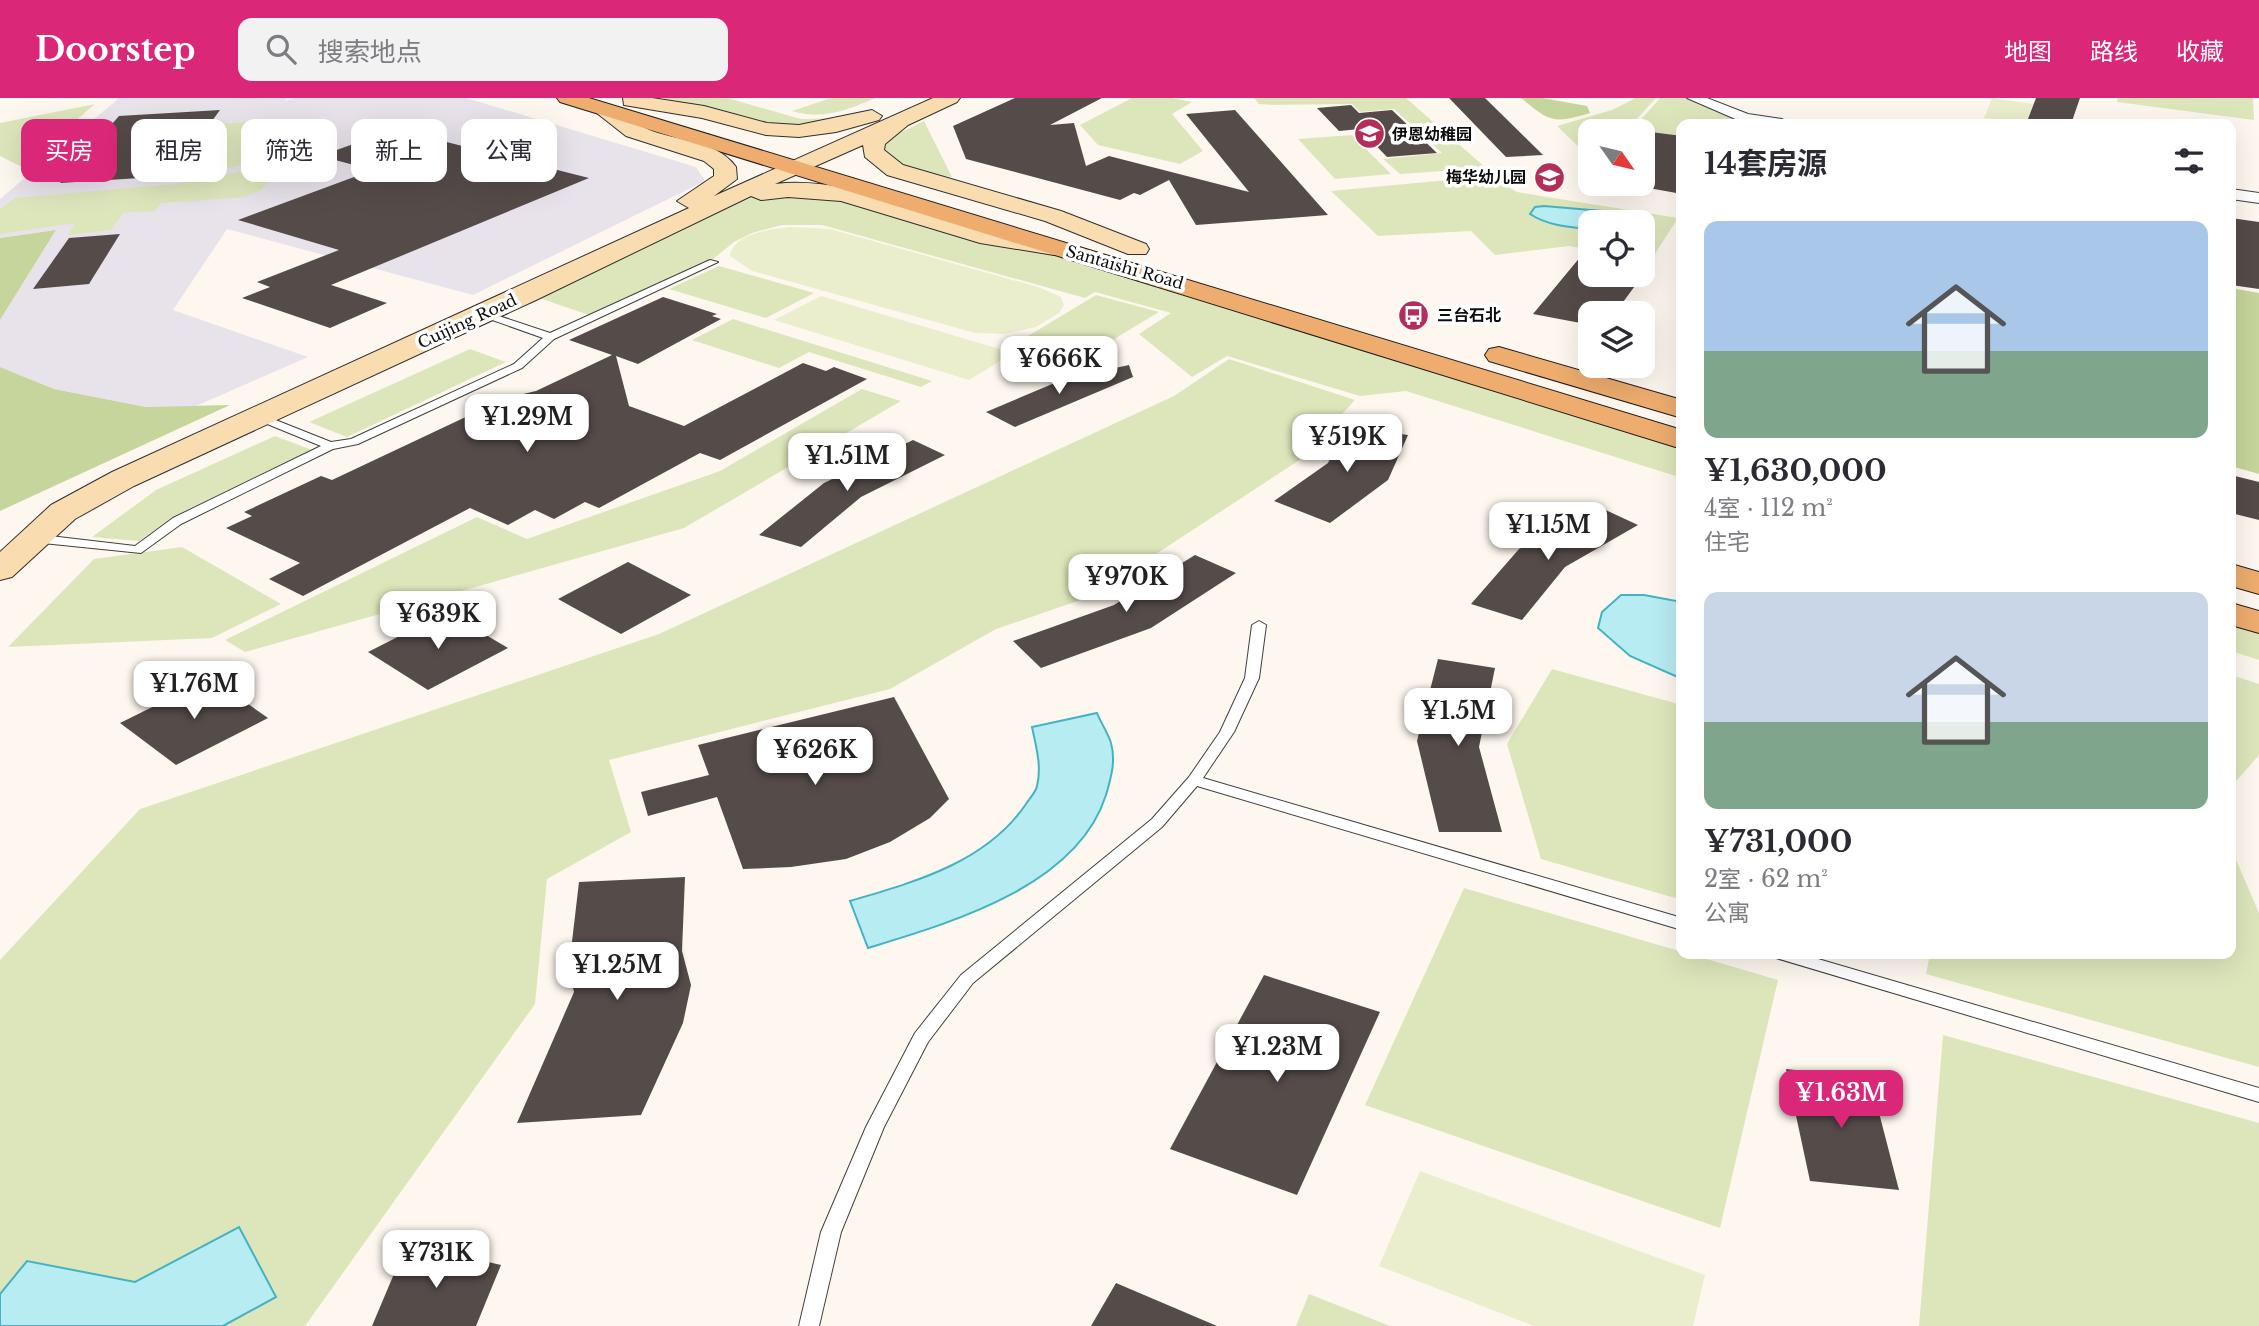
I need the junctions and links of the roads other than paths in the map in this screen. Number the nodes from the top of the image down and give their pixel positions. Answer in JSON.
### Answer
{"nodes":[{"id":1,"x":567,"y":98,"type":"edge"},
{"id":2,"x":917,"y":98,"type":"edge"},
{"id":3,"x":950,"y":98,"type":"edge"},
{"id":4,"x":1694,"y":98,"type":"edge"},
{"id":5,"x":619,"y":103,"type":"edge"},
{"id":6,"x":893,"y":117,"type":"junction"},
{"id":7,"x":1751,"y":119,"type":"edge"},
{"id":8,"x":799,"y":159,"type":"junction"},
{"id":9,"x":2236,"y":195,"type":"edge"},
{"id":10,"x":2259,"y":198,"type":"edge"},
{"id":11,"x":684,"y":204,"type":"junction"},
{"id":12,"x":648,"y":234,"type":"junction"},
{"id":13,"x":1138,"y":249,"type":"junction"},
{"id":14,"x":1068,"y":250,"type":"junction"},
{"id":15,"x":713,"y":262,"type":"dead end"},
{"id":16,"x":484,"y":314,"type":"junction"},
{"id":17,"x":550,"y":337,"type":"junction"},
{"id":18,"x":1676,"y":407,"type":"edge"},
{"id":19,"x":259,"y":417,"type":"junction"},
{"id":20,"x":1676,"y":438,"type":"edge"},
{"id":21,"x":330,"y":446,"type":"junction"},
{"id":22,"x":33,"y":538,"type":"junction"},
{"id":23,"x":0,"y":546,"type":"edge"},
{"id":24,"x":0,"y":570,"type":"edge"},
{"id":25,"x":2236,"y":573,"type":"edge"},
{"id":26,"x":2236,"y":574,"type":"edge"},
{"id":27,"x":2259,"y":578,"type":"edge"},
{"id":28,"x":2259,"y":584,"type":"edge"},
{"id":29,"x":2236,"y":609,"type":"edge"},
{"id":30,"x":2259,"y":614,"type":"edge"},
{"id":31,"x":2236,"y":615,"type":"edge"},
{"id":32,"x":2259,"y":622,"type":"edge"},
{"id":33,"x":1259,"y":625,"type":"dead end"},
{"id":34,"x":1194,"y":780,"type":"junction"},
{"id":35,"x":1676,"y":922,"type":"edge"},
{"id":36,"x":1799,"y":959,"type":"edge"},
{"id":37,"x":2259,"y":1094,"type":"edge"},
{"id":38,"x":809,"y":1326,"type":"edge"}],
"edges":[{"from":1,"to":5,"type":"main road","name":"Santaishi Road"},
{"from":2,"to":6,"type":"main road","name":"Cuijing Road"},
{"from":3,"to":6,"type":"main road","name":"Cuijing Road"},
{"from":4,"to":7,"type":"street"},
{"from":5,"to":6,"type":"main road"},
{"from":5,"to":8,"type":"main road","name":"Santaishi Road"},
{"from":5,"to":11,"type":"main road"},
{"from":6,"to":8,"type":"main road","name":"Cuijing Road"},
{"from":6,"to":13,"type":"main road"},
{"from":8,"to":11,"type":"main road","name":"Cuijing Road"},
{"from":8,"to":12,"type":"main road","name":"Cuijing Road"},
{"from":8,"to":13,"type":"main road","name":"Santaishi Road"},
{"from":8,"to":14,"type":"main road","name":"Santaishi Road"},
{"from":9,"to":10,"type":"street"},
{"from":11,"to":23,"type":"main road","name":"Cuijing Road"},
{"from":12,"to":14,"type":"main road"},
{"from":12,"to":16,"type":"main road","name":"Cuijing Road"},
{"from":13,"to":18,"type":"main road","name":"Santaishi Road"},
{"from":14,"to":20,"type":"main road","name":"Santaishi Road"},
{"from":15,"to":17,"type":"lane"},
{"from":16,"to":17,"type":"lane"},
{"from":16,"to":19,"type":"main road","name":"Cuijing Road"},
{"from":17,"to":21,"type":"lane"},
{"from":19,"to":21,"type":"lane"},
{"from":19,"to":22,"type":"main road","name":"Cuijing Road"},
{"from":21,"to":22,"type":"lane"},
{"from":22,"to":24,"type":"main road","name":"Cuijing Road"},
{"from":25,"to":27,"type":"main road"},
{"from":26,"to":28,"type":"main road"},
{"from":29,"to":30,"type":"main road"},
{"from":31,"to":32,"type":"main road"},
{"from":33,"to":34,"type":"lane"},
{"from":34,"to":35,"type":"lane"},
{"from":34,"to":38,"type":"lane"},
{"from":36,"to":37,"type":"lane"}]}
